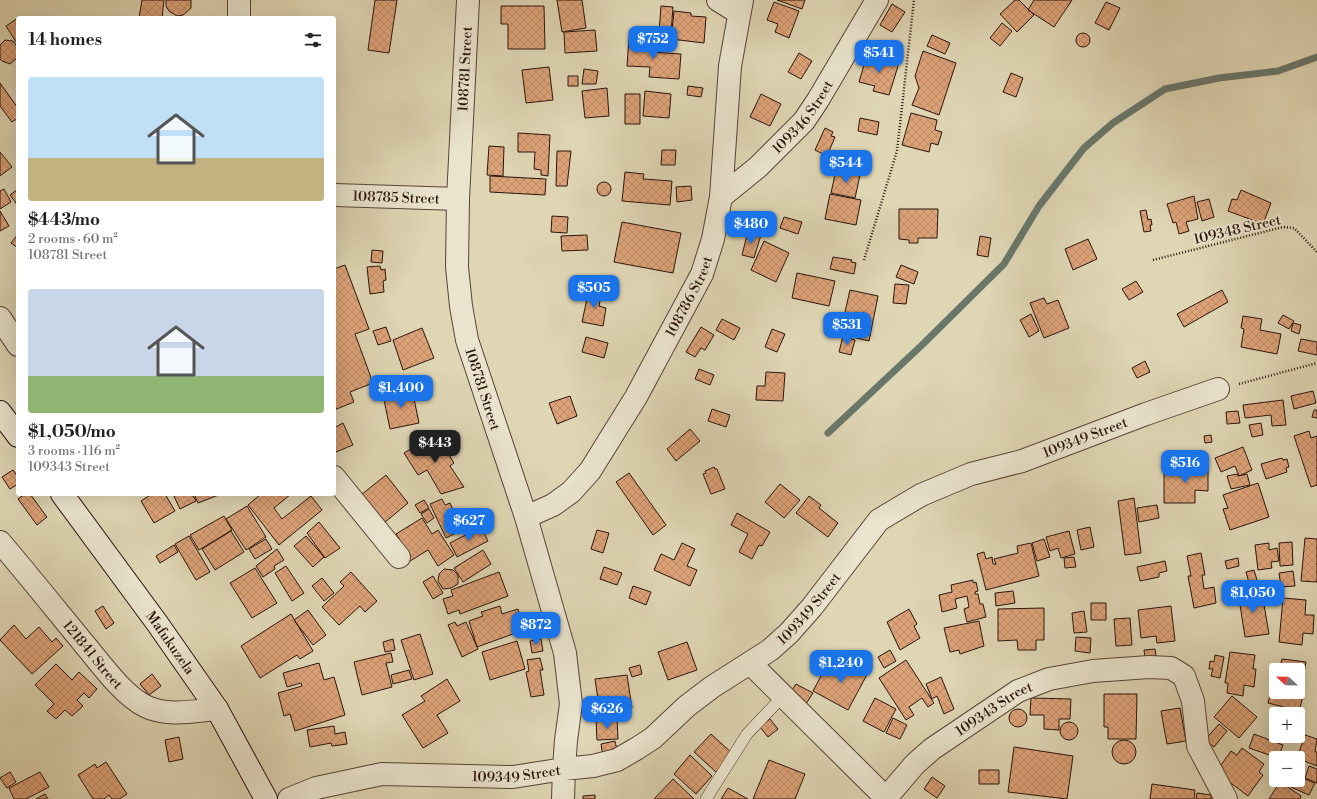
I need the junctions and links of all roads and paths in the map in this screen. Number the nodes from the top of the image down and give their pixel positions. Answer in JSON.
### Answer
{"nodes":[{"id":1,"x":239,"y":0,"type":"edge"},
{"id":2,"x":468,"y":0,"type":"edge"},
{"id":3,"x":718,"y":0,"type":"edge"},
{"id":4,"x":876,"y":0,"type":"edge"},
{"id":5,"x":914,"y":0,"type":"edge"},
{"id":6,"x":740,"y":7,"type":"edge"},
{"id":7,"x":239,"y":16,"type":"edge"},
{"id":8,"x":336,"y":195,"type":"edge"},
{"id":9,"x":721,"y":197,"type":"junction"},
{"id":10,"x":458,"y":199,"type":"junction"},
{"id":11,"x":1317,"y":252,"type":"edge"},
{"id":12,"x":864,"y":260,"type":"dead end"},
{"id":13,"x":1153,"y":260,"type":"dead end"},
{"id":14,"x":0,"y":318,"type":"edge"},
{"id":15,"x":16,"y":342,"type":"edge"},
{"id":16,"x":1317,"y":363,"type":"edge"},
{"id":17,"x":1218,"y":389,"type":"joint"},
{"id":18,"x":0,"y":412,"type":"edge"},
{"id":19,"x":16,"y":433,"type":"edge"},
{"id":20,"x":336,"y":479,"type":"edge"},
{"id":21,"x":63,"y":496,"type":"edge"},
{"id":22,"x":526,"y":517,"type":"junction"},
{"id":23,"x":0,"y":542,"type":"edge"},
{"id":24,"x":400,"y":557,"type":"dead end"},
{"id":25,"x":750,"y":663,"type":"junction"},
{"id":26,"x":784,"y":695,"type":"junction"},
{"id":27,"x":217,"y":709,"type":"junction"},
{"id":28,"x":564,"y":769,"type":"junction"},
{"id":29,"x":266,"y":799,"type":"edge"},
{"id":30,"x":289,"y":799,"type":"edge"},
{"id":31,"x":563,"y":799,"type":"edge"},
{"id":32,"x":706,"y":799,"type":"edge"},
{"id":33,"x":886,"y":799,"type":"edge"},
{"id":34,"x":1226,"y":799,"type":"edge"}],
"edges":[{"from":1,"to":7,"type":"street"},
{"from":2,"to":10,"type":"street","name":"108781 Street"},
{"from":3,"to":6,"type":"street"},
{"from":4,"to":9,"type":"street","name":"109346 Street"},
{"from":5,"to":12,"type":"path"},
{"from":6,"to":9,"type":"street","name":"108786 Street"},
{"from":8,"to":10,"type":"street","name":"108785 Street"},
{"from":9,"to":22,"type":"street","name":"108786 Street"},
{"from":10,"to":22,"type":"street","name":"108781 Street"},
{"from":11,"to":13,"type":"path","name":"109348 Street"},
{"from":14,"to":15,"type":"street"},
{"from":16,"to":17,"type":"path"},
{"from":17,"to":25,"type":"street","name":"109349 Street"},
{"from":18,"to":19,"type":"street"},
{"from":20,"to":24,"type":"street"},
{"from":21,"to":27,"type":"street","name":"Mafukuzela"},
{"from":22,"to":28,"type":"street","name":"108781 Street"},
{"from":23,"to":27,"type":"street","name":"121841 Street"},
{"from":25,"to":26,"type":"street","name":"109343 Street"},
{"from":25,"to":28,"type":"street","name":"109349 Street"},
{"from":26,"to":32,"type":"lane"},
{"from":26,"to":33,"type":"street","name":"109343 Street"},
{"from":27,"to":29,"type":"street","name":"Mafukuzela"},
{"from":28,"to":30,"type":"street","name":"109349 Street"},
{"from":28,"to":31,"type":"street","name":"108781 Street"},
{"from":33,"to":34,"type":"street","name":"109343 Street"}]}
